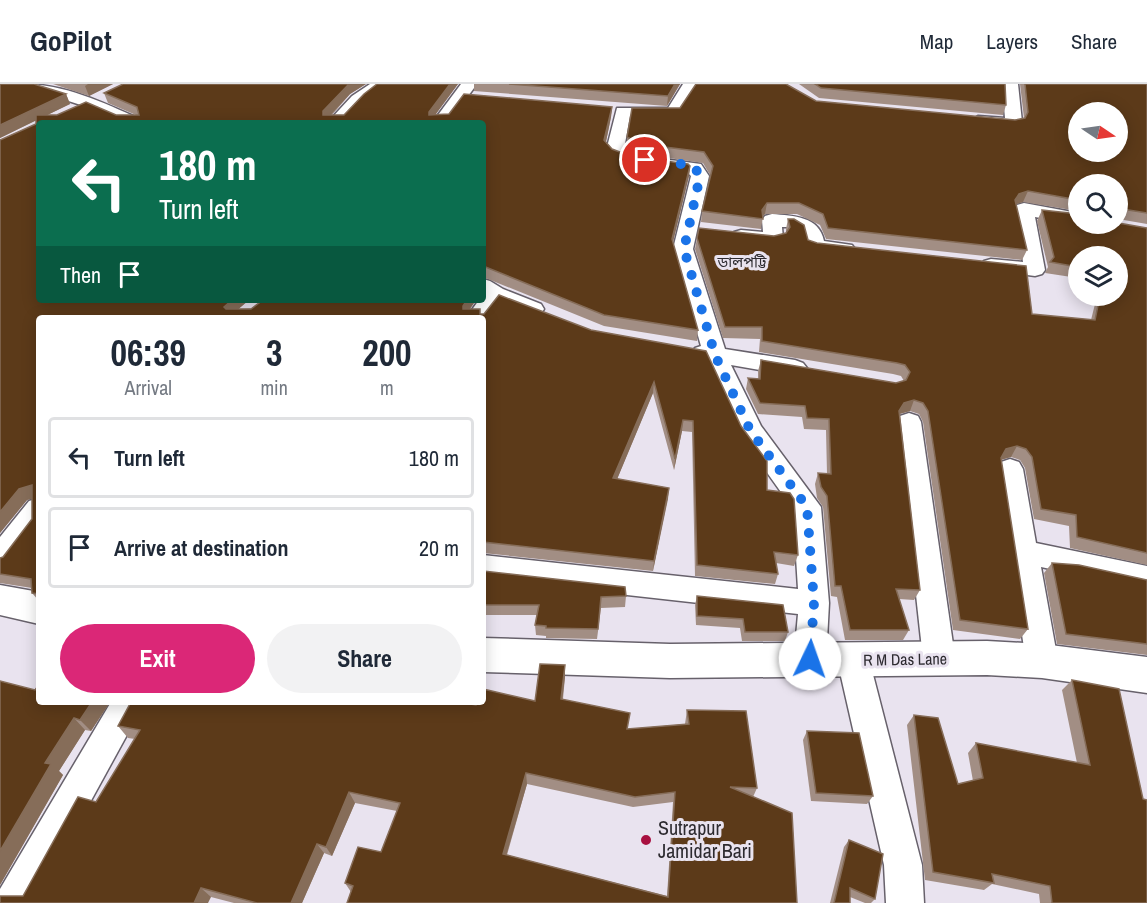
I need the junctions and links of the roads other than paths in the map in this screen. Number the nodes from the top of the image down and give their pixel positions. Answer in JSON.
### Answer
{"nodes":[{"id":1,"x":30,"y":84,"type":"edge"},
{"id":2,"x":380,"y":84,"type":"edge"},
{"id":3,"x":691,"y":84,"type":"edge"},
{"id":4,"x":1010,"y":84,"type":"edge"},
{"id":5,"x":464,"y":91,"type":"edge"},
{"id":6,"x":110,"y":93,"type":"edge"},
{"id":7,"x":484,"y":99,"type":"edge"},
{"id":8,"x":90,"y":103,"type":"junction"},
{"id":9,"x":69,"y":113,"type":"edge"},
{"id":10,"x":960,"y":119,"type":"edge"},
{"id":11,"x":127,"y":120,"type":"edge"},
{"id":12,"x":338,"y":120,"type":"edge"},
{"id":13,"x":442,"y":120,"type":"edge"},
{"id":14,"x":1068,"y":217,"type":"edge"},
{"id":15,"x":688,"y":229,"type":"junction"},
{"id":16,"x":861,"y":250,"type":"edge"},
{"id":17,"x":975,"y":263,"type":"edge"},
{"id":18,"x":489,"y":290,"type":"edge"},
{"id":19,"x":557,"y":318,"type":"edge"},
{"id":20,"x":680,"y":348,"type":"edge"},
{"id":21,"x":715,"y":355,"type":"junction"},
{"id":22,"x":815,"y":371,"type":"edge"},
{"id":23,"x":909,"y":422,"type":"dead end"},
{"id":24,"x":1010,"y":469,"type":"dead end"},
{"id":25,"x":36,"y":512,"type":"edge"},
{"id":26,"x":1022,"y":551,"type":"junction"},
{"id":27,"x":0,"y":558,"type":"edge"},
{"id":28,"x":486,"y":567,"type":"edge"},
{"id":29,"x":1147,"y":579,"type":"edge"},
{"id":30,"x":0,"y":600,"type":"edge"},
{"id":31,"x":814,"y":603,"type":"junction"},
{"id":32,"x":36,"y":607,"type":"edge"},
{"id":33,"x":486,"y":655,"type":"edge"},
{"id":34,"x":939,"y":658,"type":"junction"},
{"id":35,"x":810,"y":659,"type":"junction"},
{"id":36,"x":852,"y":659,"type":"junction"},
{"id":37,"x":1042,"y":661,"type":"junction"},
{"id":38,"x":1147,"y":675,"type":"edge"},
{"id":39,"x":127,"y":705,"type":"edge"},
{"id":40,"x":14,"y":903,"type":"edge"},
{"id":41,"x":905,"y":903,"type":"edge"}],
"edges":[{"from":1,"to":8,"type":"street"},
{"from":2,"to":12,"type":"street"},
{"from":3,"to":15,"type":"street"},
{"from":4,"to":10,"type":"street"},
{"from":5,"to":7,"type":"street"},
{"from":5,"to":13,"type":"street"},
{"from":6,"to":8,"type":"street"},
{"from":8,"to":9,"type":"street"},
{"from":8,"to":11,"type":"street"},
{"from":14,"to":17,"type":"street"},
{"from":15,"to":16,"type":"street"},
{"from":15,"to":21,"type":"street"},
{"from":18,"to":19,"type":"street"},
{"from":20,"to":21,"type":"street"},
{"from":21,"to":22,"type":"street"},
{"from":21,"to":31,"type":"street"},
{"from":23,"to":34,"type":"street"},
{"from":24,"to":26,"type":"street"},
{"from":25,"to":27,"type":"street"},
{"from":26,"to":29,"type":"street"},
{"from":26,"to":37,"type":"street"},
{"from":28,"to":31,"type":"street"},
{"from":30,"to":32,"type":"street"},
{"from":31,"to":35,"type":"street"},
{"from":33,"to":35,"type":"street","name":"R M Das Lane"},
{"from":34,"to":36,"type":"street","name":"R M Das Lane"},
{"from":34,"to":37,"type":"street","name":"R M Das Lane"},
{"from":35,"to":36,"type":"street","name":"R M Das Lane"},
{"from":36,"to":41,"type":"street"},
{"from":37,"to":38,"type":"street","name":"R M Das Lane"},
{"from":39,"to":40,"type":"street"}]}
